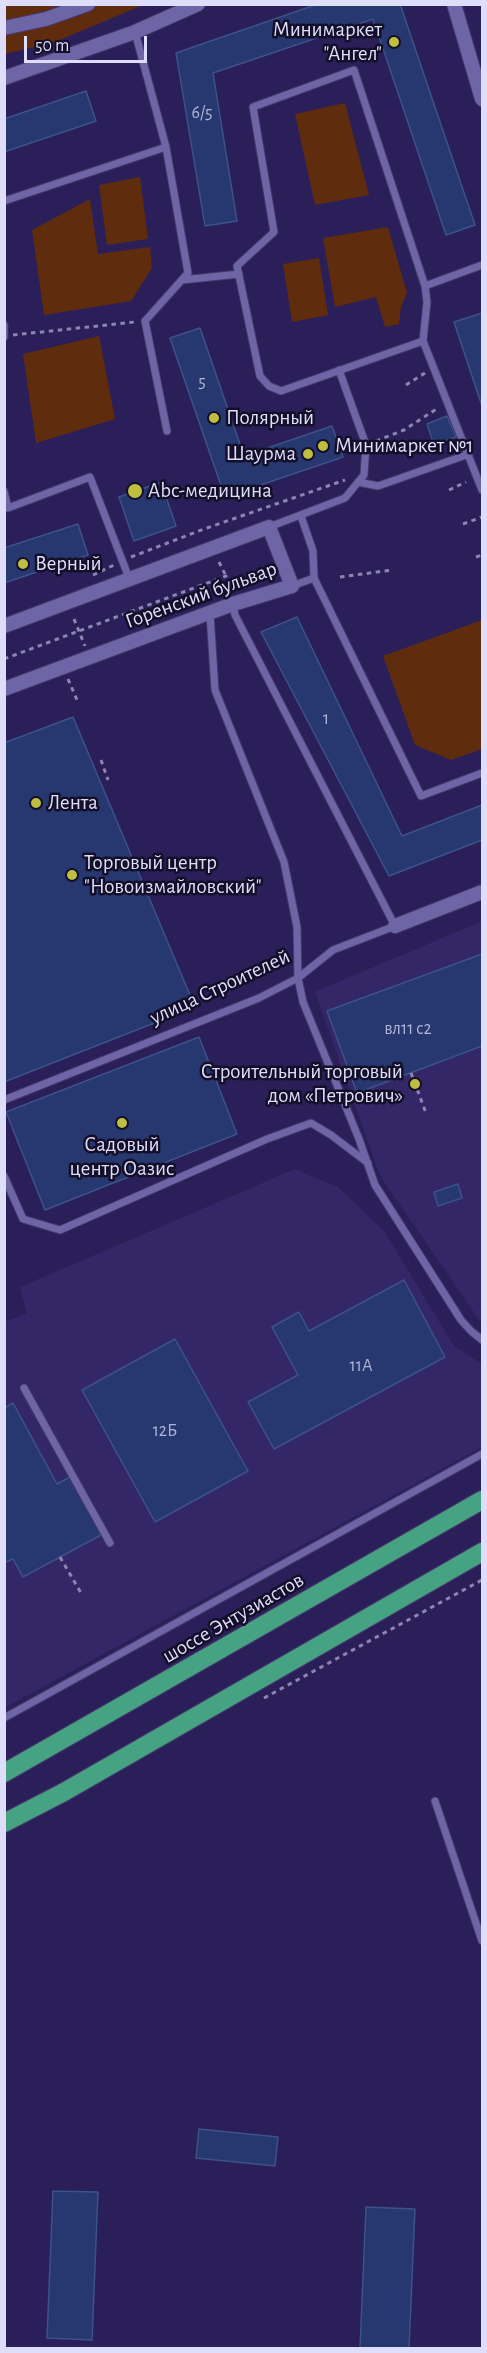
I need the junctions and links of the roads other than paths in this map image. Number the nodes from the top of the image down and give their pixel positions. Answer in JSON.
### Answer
{"nodes":[{"id":1,"x":88,"y":4,"type":"edge"},
{"id":2,"x":198,"y":4,"type":"edge"},
{"id":3,"x":454,"y":4,"type":"edge"},
{"id":4,"x":4,"y":28,"type":"edge"},
{"id":5,"x":135,"y":32,"type":"junction"},
{"id":6,"x":4,"y":78,"type":"edge"},
{"id":7,"x":483,"y":99,"type":"edge"},
{"id":8,"x":166,"y":147,"type":"junction"},
{"id":9,"x":4,"y":201,"type":"edge"},
{"id":10,"x":483,"y":265,"type":"edge"},
{"id":11,"x":239,"y":274,"type":"junction"},
{"id":12,"x":182,"y":280,"type":"junction"},
{"id":13,"x":425,"y":286,"type":"junction"},
{"id":14,"x":4,"y":325,"type":"edge"},
{"id":15,"x":5,"y":336,"type":"edge"},
{"id":16,"x":423,"y":341,"type":"junction"},
{"id":17,"x":339,"y":370,"type":"junction"},
{"id":18,"x":167,"y":431,"type":"dead end"},
{"id":19,"x":469,"y":454,"type":"junction"},
{"id":20,"x":358,"y":482,"type":"junction"},
{"id":21,"x":483,"y":490,"type":"edge"},
{"id":22,"x":4,"y":491,"type":"edge"},
{"id":23,"x":301,"y":516,"type":"junction"},
{"id":24,"x":269,"y":527,"type":"junction"},
{"id":25,"x":129,"y":578,"type":"junction"},
{"id":26,"x":314,"y":578,"type":"junction"},
{"id":27,"x":292,"y":586,"type":"junction"},
{"id":28,"x":233,"y":604,"type":"junction"},
{"id":29,"x":210,"y":614,"type":"junction"},
{"id":30,"x":4,"y":626,"type":"edge"},
{"id":31,"x":4,"y":689,"type":"edge"},
{"id":32,"x":483,"y":773,"type":"edge"},
{"id":33,"x":483,"y":892,"type":"edge"},
{"id":34,"x":395,"y":926,"type":"junction"},
{"id":35,"x":298,"y":978,"type":"junction"},
{"id":36,"x":4,"y":1100,"type":"edge"},
{"id":37,"x":368,"y":1163,"type":"junction"},
{"id":38,"x":4,"y":1176,"type":"edge"},
{"id":39,"x":483,"y":1340,"type":"edge"},
{"id":40,"x":24,"y":1389,"type":"dead end"},
{"id":41,"x":483,"y":1454,"type":"edge"},
{"id":42,"x":483,"y":1500,"type":"edge"},
{"id":43,"x":110,"y":1543,"type":"dead end"},
{"id":44,"x":483,"y":1552,"type":"edge"},
{"id":45,"x":4,"y":1718,"type":"edge"},
{"id":46,"x":9,"y":1767,"type":"edge"},
{"id":47,"x":435,"y":1801,"type":"dead end"},
{"id":48,"x":4,"y":1823,"type":"edge"},
{"id":49,"x":483,"y":1941,"type":"edge"}],
"edges":[{"from":1,"to":4,"type":"street"},
{"from":2,"to":5,"type":"street"},
{"from":3,"to":7,"type":"street"},
{"from":5,"to":6,"type":"street"},
{"from":5,"to":8,"type":"lane"},
{"from":8,"to":9,"type":"lane"},
{"from":8,"to":12,"type":"lane"},
{"from":10,"to":13,"type":"lane"},
{"from":11,"to":12,"type":"lane"},
{"from":11,"to":13,"type":"lane"},
{"from":11,"to":17,"type":"lane"},
{"from":12,"to":18,"type":"lane"},
{"from":13,"to":16,"type":"lane"},
{"from":14,"to":15,"type":"lane"},
{"from":16,"to":17,"type":"lane"},
{"from":16,"to":19,"type":"lane"},
{"from":17,"to":20,"type":"lane"},
{"from":19,"to":20,"type":"lane"},
{"from":19,"to":21,"type":"lane"},
{"from":20,"to":23,"type":"lane"},
{"from":22,"to":25,"type":"lane"},
{"from":23,"to":24,"type":"lane"},
{"from":23,"to":26,"type":"lane"},
{"from":24,"to":25,"type":"street","name":"Горенский бульвар"},
{"from":24,"to":27,"type":"street","name":"Горенский бульвар"},
{"from":25,"to":30,"type":"street","name":"Горенский бульвар"},
{"from":26,"to":27,"type":"lane"},
{"from":26,"to":32,"type":"lane"},
{"from":27,"to":28,"type":"street","name":"Горенский бульвар"},
{"from":28,"to":29,"type":"street","name":"Горенский бульвар"},
{"from":28,"to":34,"type":"lane"},
{"from":29,"to":31,"type":"street","name":"Горенский бульвар"},
{"from":29,"to":35,"type":"lane"},
{"from":33,"to":34,"type":"street","name":"улица Строителей"},
{"from":34,"to":35,"type":"lane","name":"улица Строителей"},
{"from":35,"to":36,"type":"lane","name":"улица Строителей"},
{"from":35,"to":37,"type":"lane"},
{"from":37,"to":38,"type":"lane"},
{"from":37,"to":39,"type":"lane"},
{"from":40,"to":43,"type":"lane"},
{"from":41,"to":45,"type":"lane"},
{"from":42,"to":46,"type":"highway","name":"шоссе Энтузиастов"},
{"from":44,"to":48,"type":"highway"},
{"from":47,"to":49,"type":"lane"}]}
